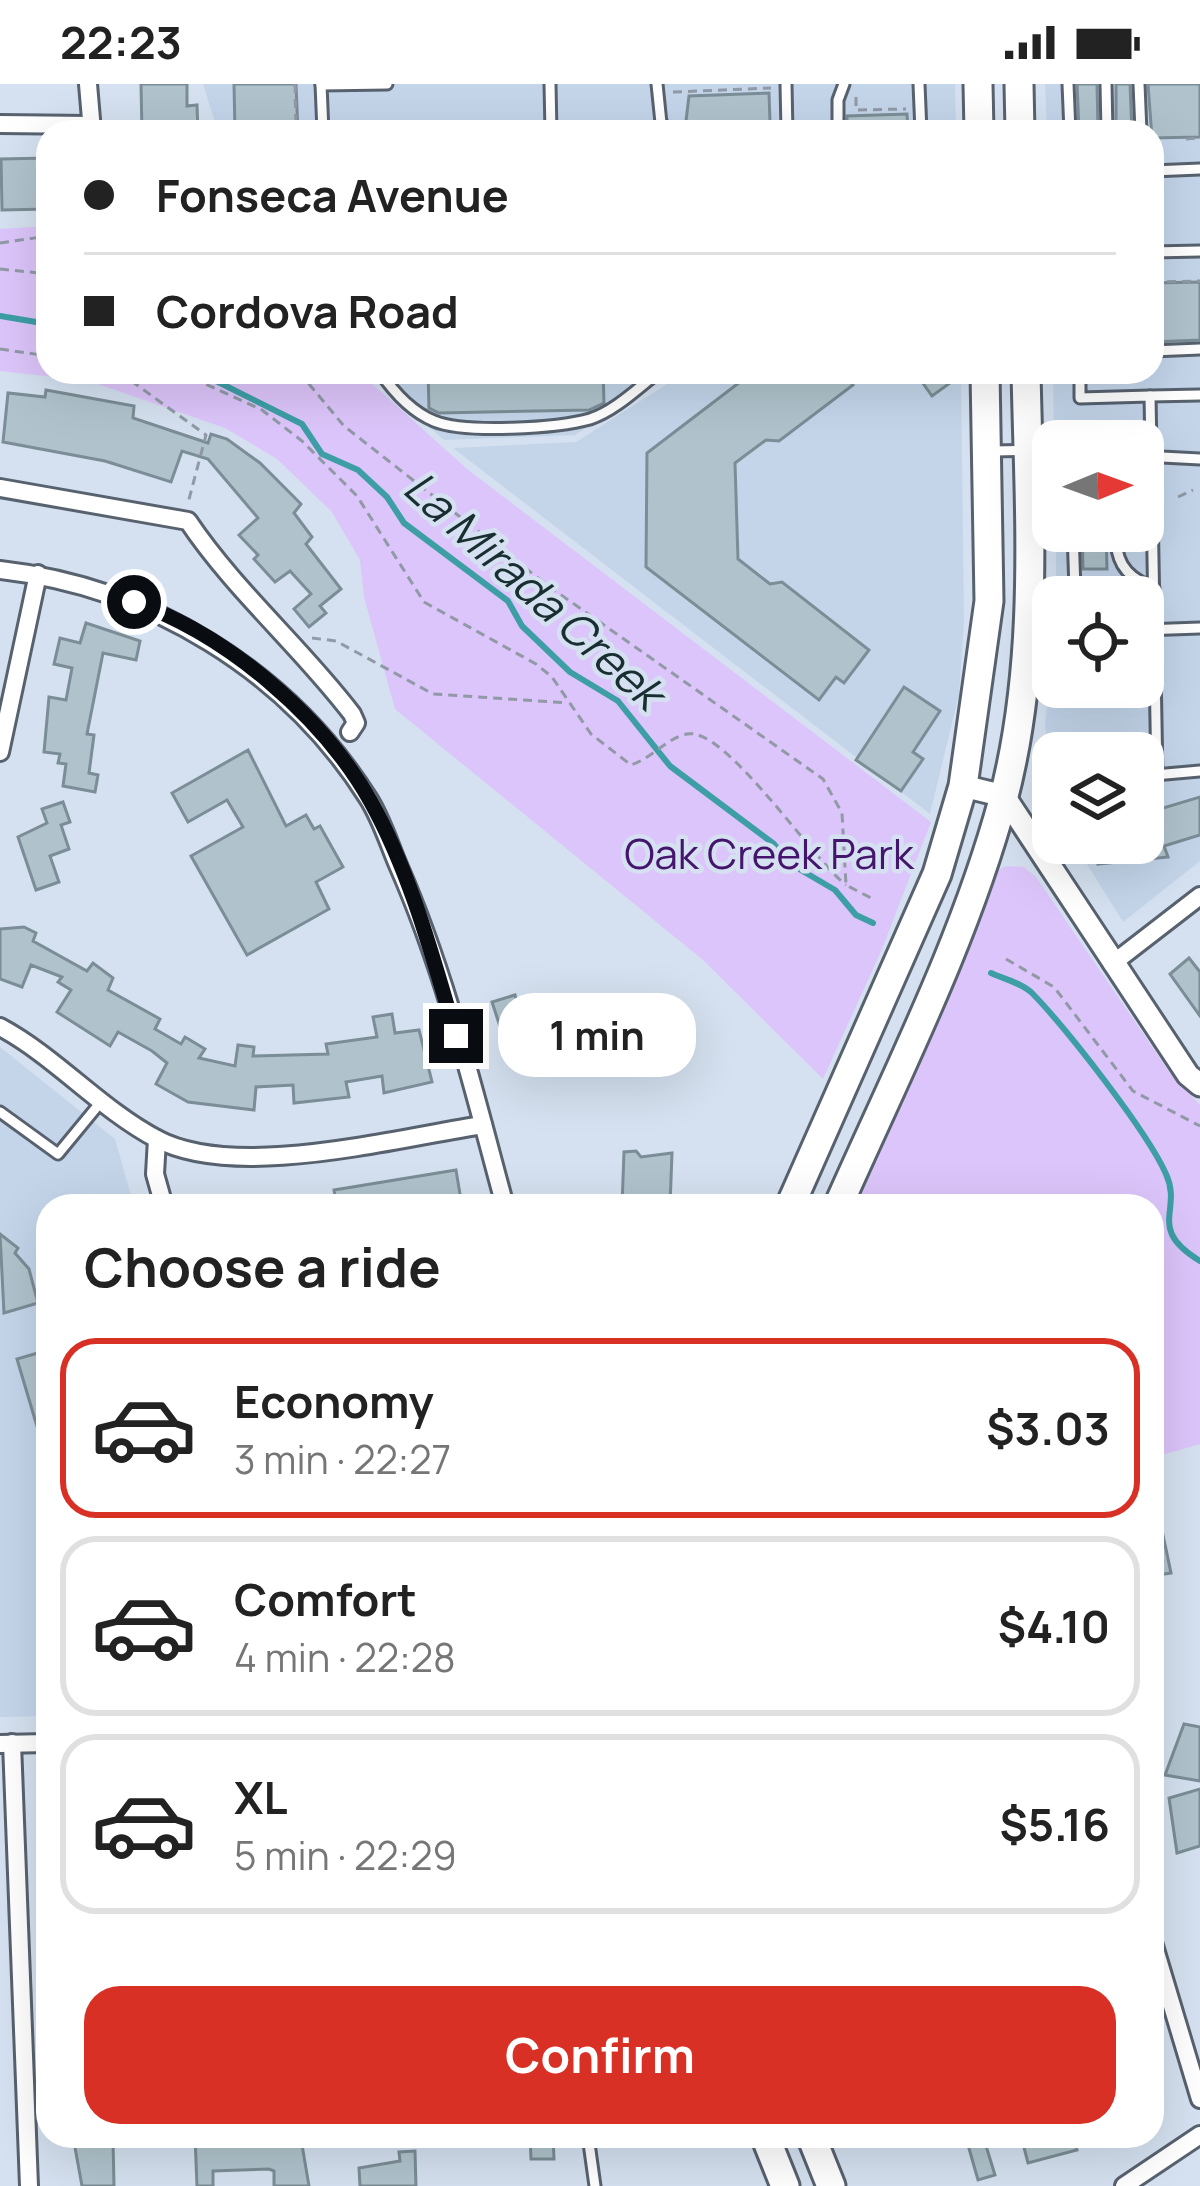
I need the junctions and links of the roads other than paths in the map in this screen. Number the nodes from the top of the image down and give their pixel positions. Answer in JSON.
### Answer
{"nodes":[{"id":1,"x":88,"y":84,"type":"edge"},
{"id":2,"x":387,"y":84,"type":"edge"},
{"id":3,"x":550,"y":84,"type":"edge"},
{"id":4,"x":657,"y":84,"type":"edge"},
{"id":5,"x":786,"y":84,"type":"edge"},
{"id":6,"x":844,"y":84,"type":"edge"},
{"id":7,"x":919,"y":84,"type":"edge"},
{"id":8,"x":978,"y":84,"type":"edge"},
{"id":9,"x":1019,"y":84,"type":"edge"},
{"id":10,"x":1069,"y":84,"type":"edge"},
{"id":11,"x":1106,"y":84,"type":"edge"},
{"id":12,"x":1139,"y":84,"type":"edge"},
{"id":13,"x":321,"y":85,"type":"edge"},
{"id":14,"x":90,"y":120,"type":"edge"},
{"id":15,"x":322,"y":120,"type":"edge"},
{"id":16,"x":551,"y":120,"type":"edge"},
{"id":17,"x":661,"y":120,"type":"edge"},
{"id":18,"x":787,"y":120,"type":"edge"},
{"id":19,"x":838,"y":120,"type":"edge"},
{"id":20,"x":921,"y":120,"type":"edge"},
{"id":21,"x":979,"y":120,"type":"edge"},
{"id":22,"x":1020,"y":120,"type":"edge"},
{"id":23,"x":1070,"y":120,"type":"edge"},
{"id":24,"x":1107,"y":120,"type":"edge"},
{"id":25,"x":1140,"y":120,"type":"edge"},
{"id":26,"x":0,"y":124,"type":"edge"},
{"id":27,"x":36,"y":126,"type":"edge"},
{"id":28,"x":1200,"y":169,"type":"edge"},
{"id":29,"x":1164,"y":170,"type":"edge"},
{"id":30,"x":1200,"y":251,"type":"edge"},
{"id":31,"x":1164,"y":252,"type":"edge"},
{"id":32,"x":1200,"y":349,"type":"edge"},
{"id":33,"x":1164,"y":350,"type":"edge"},
{"id":34,"x":388,"y":384,"type":"edge"},
{"id":35,"x":642,"y":384,"type":"edge"},
{"id":36,"x":985,"y":384,"type":"edge"},
{"id":37,"x":1028,"y":384,"type":"edge"},
{"id":38,"x":1080,"y":384,"type":"edge"},
{"id":39,"x":1200,"y":395,"type":"edge"},
{"id":40,"x":1150,"y":397,"type":"junction"},
{"id":41,"x":1035,"y":420,"type":"edge"},
{"id":42,"x":1149,"y":420,"type":"edge"},
{"id":43,"x":1032,"y":449,"type":"edge"},
{"id":44,"x":986,"y":451,"type":"junction"},
{"id":45,"x":1164,"y":457,"type":"edge"},
{"id":46,"x":1200,"y":459,"type":"edge"},
{"id":47,"x":0,"y":488,"type":"edge"},
{"id":48,"x":1039,"y":552,"type":"edge"},
{"id":49,"x":0,"y":570,"type":"edge"},
{"id":50,"x":38,"y":574,"type":"junction"},
{"id":51,"x":1200,"y":628,"type":"edge"},
{"id":52,"x":1164,"y":629,"type":"edge"},
{"id":53,"x":350,"y":732,"type":"dead end"},
{"id":54,"x":0,"y":752,"type":"edge"},
{"id":55,"x":1200,"y":771,"type":"edge"},
{"id":56,"x":1164,"y":775,"type":"edge"},
{"id":57,"x":963,"y":786,"type":"junction"},
{"id":58,"x":1004,"y":796,"type":"junction"},
{"id":59,"x":1200,"y":896,"type":"edge"},
{"id":60,"x":1112,"y":964,"type":"junction"},
{"id":61,"x":0,"y":1027,"type":"edge"},
{"id":62,"x":1200,"y":1084,"type":"edge"},
{"id":63,"x":103,"y":1100,"type":"junction"},
{"id":64,"x":0,"y":1112,"type":"edge"},
{"id":65,"x":483,"y":1125,"type":"junction"},
{"id":66,"x":157,"y":1139,"type":"junction"},
{"id":67,"x":161,"y":1194,"type":"edge"},
{"id":68,"x":502,"y":1194,"type":"edge"},
{"id":69,"x":795,"y":1194,"type":"edge"},
{"id":70,"x":843,"y":1194,"type":"edge"},
{"id":71,"x":36,"y":1743,"type":"edge"},
{"id":72,"x":6,"y":1744,"type":"edge"},
{"id":73,"x":1164,"y":1979,"type":"edge"},
{"id":74,"x":1200,"y":2099,"type":"edge"},
{"id":75,"x":1200,"y":2135,"type":"edge"},
{"id":76,"x":590,"y":2148,"type":"edge"},
{"id":77,"x":770,"y":2148,"type":"edge"},
{"id":78,"x":816,"y":2148,"type":"edge"},
{"id":79,"x":29,"y":2186,"type":"edge"},
{"id":80,"x":595,"y":2186,"type":"edge"},
{"id":81,"x":785,"y":2186,"type":"edge"},
{"id":82,"x":831,"y":2186,"type":"edge"},
{"id":83,"x":1124,"y":2186,"type":"edge"}],
"edges":[{"from":1,"to":14,"type":"street"},
{"from":2,"to":13,"type":"lane"},
{"from":3,"to":16,"type":"lane"},
{"from":4,"to":17,"type":"lane"},
{"from":5,"to":18,"type":"lane"},
{"from":6,"to":19,"type":"lane"},
{"from":7,"to":20,"type":"lane"},
{"from":8,"to":21,"type":"main road"},
{"from":9,"to":22,"type":"main road"},
{"from":10,"to":23,"type":"lane"},
{"from":11,"to":24,"type":"lane"},
{"from":12,"to":25,"type":"lane"},
{"from":13,"to":15,"type":"lane"},
{"from":26,"to":27,"type":"street"},
{"from":28,"to":29,"type":"lane"},
{"from":30,"to":31,"type":"lane"},
{"from":32,"to":33,"type":"lane"},
{"from":34,"to":35,"type":"lane"},
{"from":36,"to":44,"type":"main road"},
{"from":37,"to":41,"type":"main road"},
{"from":38,"to":40,"type":"lane"},
{"from":39,"to":40,"type":"lane"},
{"from":40,"to":42,"type":"lane"},
{"from":43,"to":44,"type":"lane"},
{"from":44,"to":57,"type":"main road"},
{"from":45,"to":46,"type":"lane"},
{"from":47,"to":53,"type":"street"},
{"from":48,"to":58,"type":"main road"},
{"from":49,"to":50,"type":"street"},
{"from":50,"to":54,"type":"street"},
{"from":50,"to":65,"type":"street"},
{"from":51,"to":52,"type":"lane"},
{"from":55,"to":56,"type":"lane"},
{"from":57,"to":58,"type":"street"},
{"from":57,"to":69,"type":"main road"},
{"from":58,"to":60,"type":"street"},
{"from":58,"to":70,"type":"main road"},
{"from":59,"to":60,"type":"street"},
{"from":60,"to":62,"type":"street"},
{"from":61,"to":63,"type":"street"},
{"from":63,"to":64,"type":"lane"},
{"from":63,"to":66,"type":"street"},
{"from":65,"to":66,"type":"street"},
{"from":65,"to":68,"type":"street"},
{"from":66,"to":67,"type":"street"},
{"from":71,"to":72,"type":"street"},
{"from":72,"to":79,"type":"street"},
{"from":73,"to":74,"type":"street"},
{"from":75,"to":83,"type":"street"},
{"from":76,"to":80,"type":"lane"},
{"from":77,"to":81,"type":"main road"},
{"from":78,"to":82,"type":"main road"}]}
